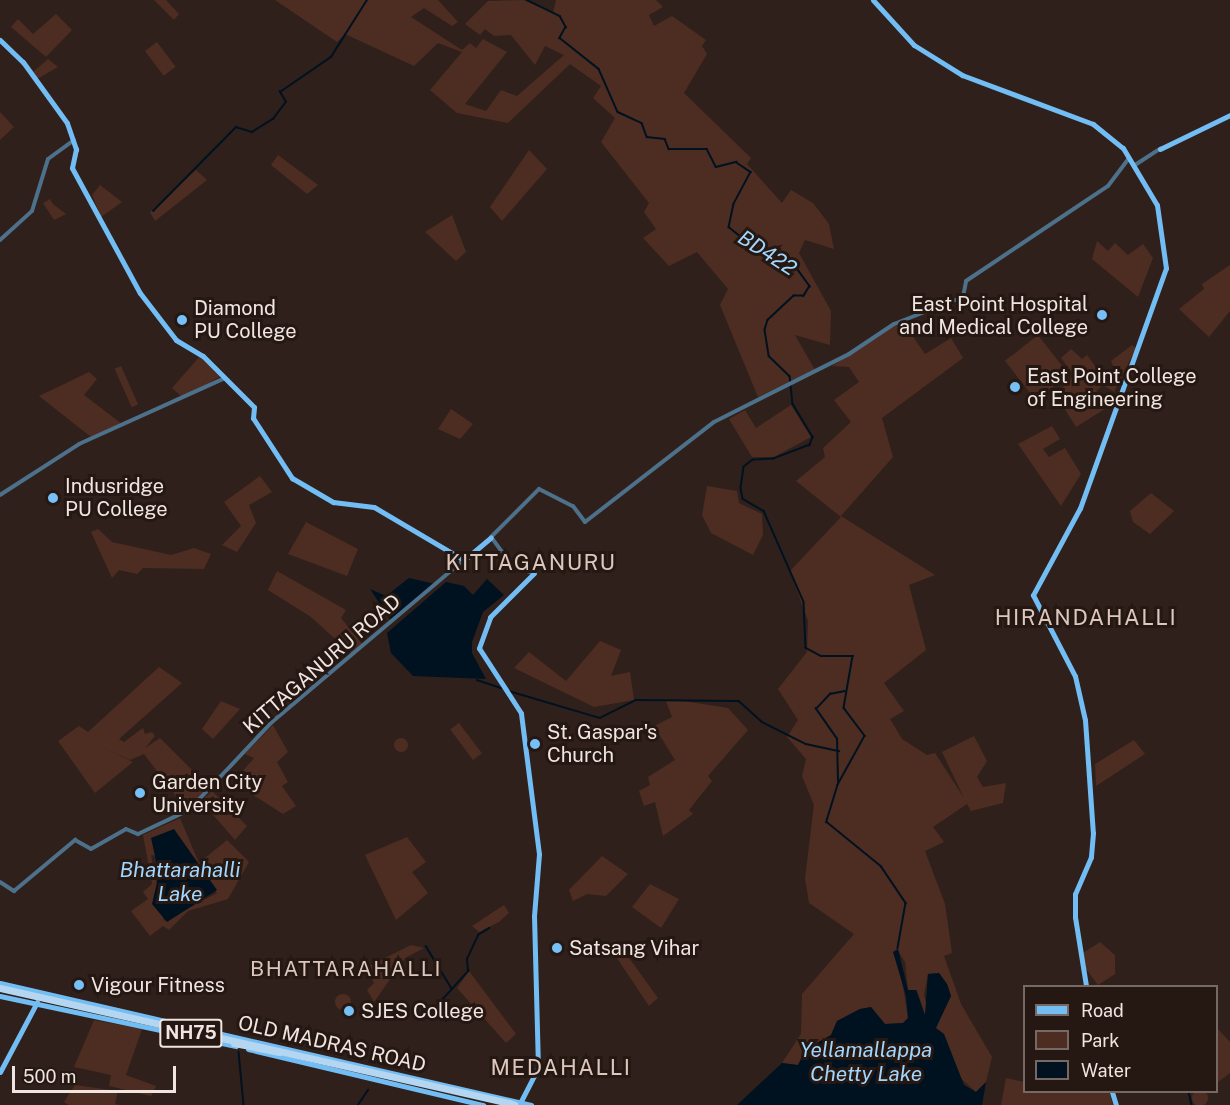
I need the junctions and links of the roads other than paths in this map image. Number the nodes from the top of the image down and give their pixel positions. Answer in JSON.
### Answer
{"nodes":[{"id":1,"x":873,"y":0,"type":"edge"},
{"id":2,"x":0,"y":40,"type":"edge"},
{"id":3,"x":1230,"y":115,"type":"edge"},
{"id":4,"x":74,"y":139,"type":"junction"},
{"id":5,"x":1160,"y":149,"type":"joint"},
{"id":6,"x":1129,"y":157,"type":"junction"},
{"id":7,"x":1135,"y":165,"type":"junction"},
{"id":8,"x":0,"y":240,"type":"edge"},
{"id":9,"x":225,"y":378,"type":"junction"},
{"id":10,"x":0,"y":495,"type":"edge"},
{"id":11,"x":492,"y":537,"type":"junction"},
{"id":12,"x":464,"y":560,"type":"junction"},
{"id":13,"x":534,"y":573,"type":"joint"},
{"id":14,"x":0,"y":882,"type":"edge"},
{"id":15,"x":0,"y":983,"type":"edge"},
{"id":16,"x":1086,"y":985,"type":"edge"},
{"id":17,"x":0,"y":992,"type":"edge"},
{"id":18,"x":37,"y":1000,"type":"junction"},
{"id":19,"x":244,"y":1046,"type":"junction"},
{"id":20,"x":0,"y":1072,"type":"edge"},
{"id":21,"x":382,"y":1075,"type":"junction"},
{"id":22,"x":516,"y":1104,"type":"edge"},
{"id":23,"x":483,"y":1105,"type":"edge"},
{"id":24,"x":499,"y":1105,"type":"edge"},
{"id":25,"x":531,"y":1105,"type":"edge"}],
"edges":[{"from":1,"to":6,"type":"main road"},
{"from":2,"to":4,"type":"main road"},
{"from":3,"to":5,"type":"main road"},
{"from":4,"to":8,"type":"street"},
{"from":4,"to":9,"type":"main road"},
{"from":5,"to":7,"type":"street"},
{"from":6,"to":7,"type":"main road"},
{"from":6,"to":11,"type":"street"},
{"from":7,"to":16,"type":"main road"},
{"from":9,"to":10,"type":"street"},
{"from":9,"to":12,"type":"main road"},
{"from":11,"to":12,"type":"main road","name":"KITTAGANURU ROAD"},
{"from":11,"to":13,"type":"street"},
{"from":12,"to":14,"type":"street","name":"KITTAGANURU ROAD"},
{"from":13,"to":22,"type":"main road"},
{"from":15,"to":22,"type":"main road"},
{"from":17,"to":18,"type":"highway","name":"OLD MADRAS ROAD","number":"NH75"},
{"from":18,"to":19,"type":"highway","name":"OLD MADRAS ROAD","number":"NH75"},
{"from":18,"to":20,"type":"main road"},
{"from":18,"to":21,"type":"highway","name":"OLD MADRAS ROAD","number":"NH75"},
{"from":19,"to":21,"type":"highway","name":"OLD MADRAS ROAD","number":"NH75"},
{"from":19,"to":23,"type":"main road"},
{"from":21,"to":22,"type":"highway","name":"OLD MADRAS ROAD","number":"NH75"},
{"from":21,"to":24,"type":"highway","name":"OLD MADRAS ROAD","number":"NH75"},
{"from":22,"to":25,"type":"main road"}]}
